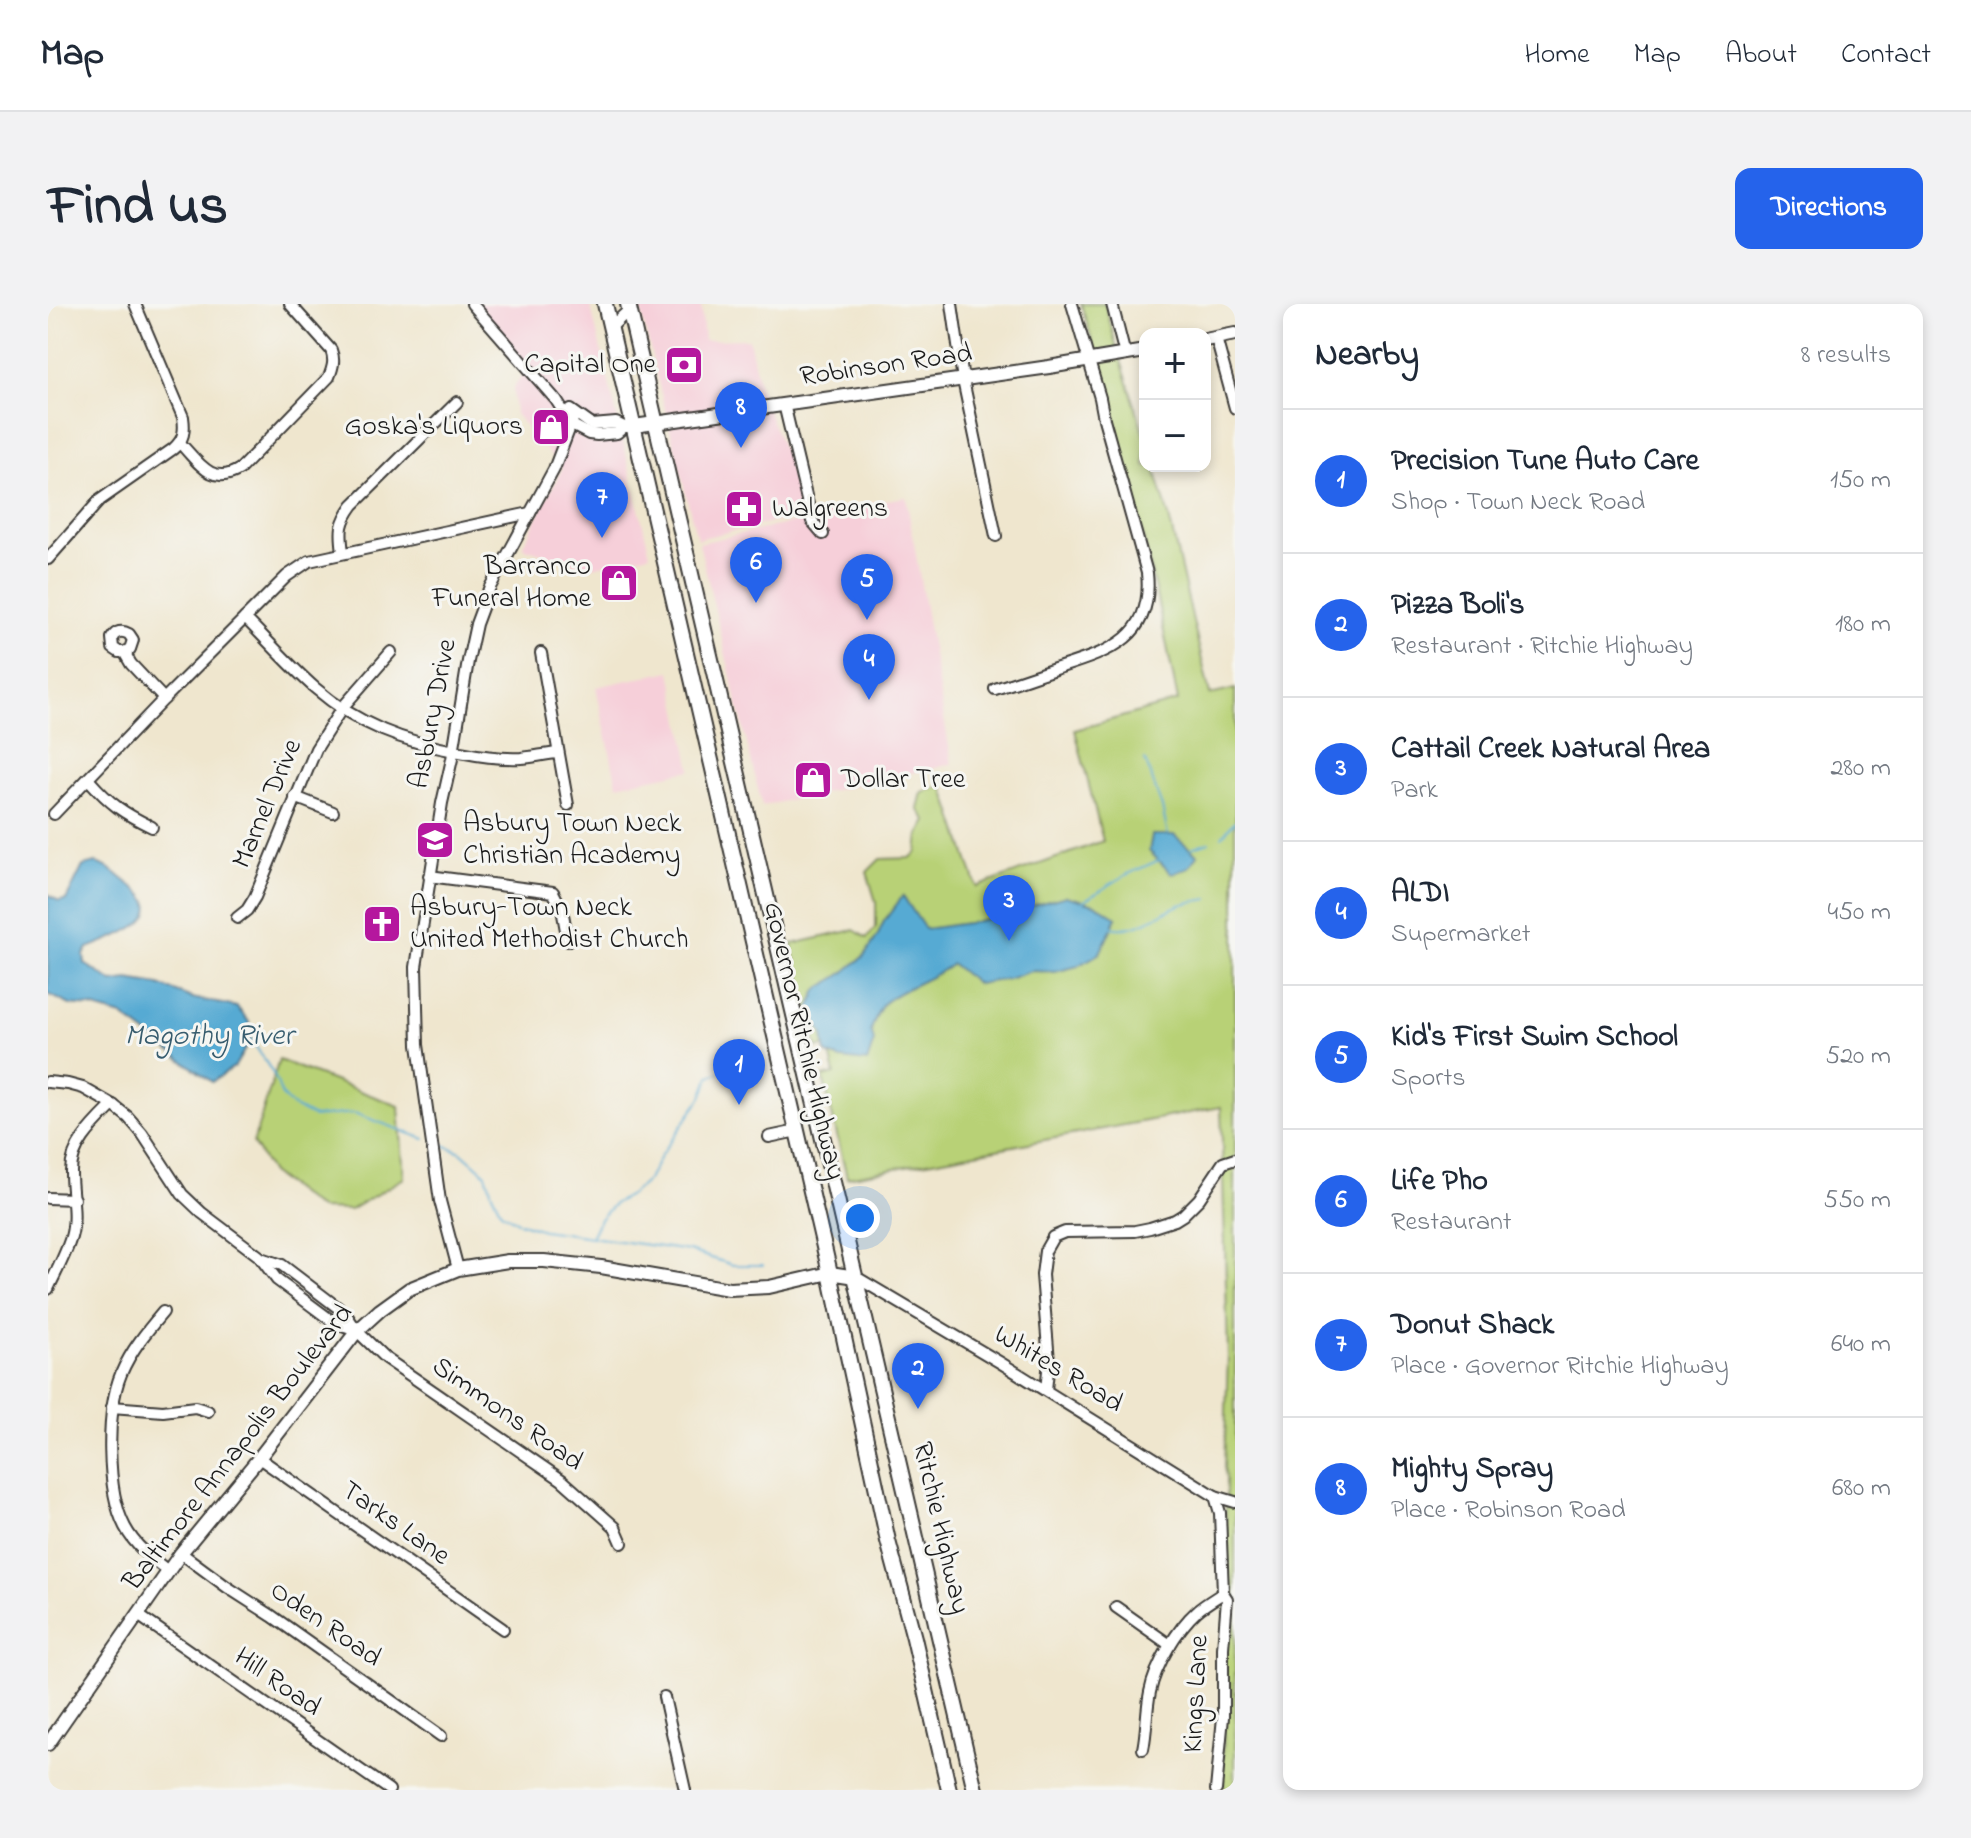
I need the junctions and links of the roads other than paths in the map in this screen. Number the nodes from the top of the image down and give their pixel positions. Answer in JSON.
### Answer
{"nodes":[{"id":1,"x":135,"y":304,"type":"edge"},
{"id":2,"x":290,"y":304,"type":"edge"},
{"id":3,"x":472,"y":304,"type":"edge"},
{"id":4,"x":605,"y":304,"type":"edge"},
{"id":5,"x":952,"y":304,"type":"edge"},
{"id":6,"x":1072,"y":304,"type":"edge"},
{"id":7,"x":1112,"y":304,"type":"edge"},
{"id":8,"x":630,"y":306,"type":"edge"},
{"id":9,"x":611,"y":327,"type":"junction"},
{"id":10,"x":1235,"y":334,"type":"edge"},
{"id":11,"x":1211,"y":339,"type":"edge"},
{"id":12,"x":1211,"y":342,"type":"edge"},
{"id":13,"x":1139,"y":352,"type":"edge"},
{"id":14,"x":1125,"y":355,"type":"junction"},
{"id":15,"x":1088,"y":361,"type":"junction"},
{"id":16,"x":963,"y":380,"type":"junction"},
{"id":17,"x":457,"y":402,"type":"dead end"},
{"id":18,"x":784,"y":404,"type":"junction"},
{"id":19,"x":1235,"y":408,"type":"edge"},
{"id":20,"x":573,"y":419,"type":"junction"},
{"id":21,"x":656,"y":423,"type":"junction"},
{"id":22,"x":629,"y":427,"type":"junction"},
{"id":23,"x":180,"y":443,"type":"junction"},
{"id":24,"x":530,"y":513,"type":"junction"},
{"id":25,"x":823,"y":534,"type":"dead end"},
{"id":26,"x":996,"y":536,"type":"dead end"},
{"id":27,"x":343,"y":552,"type":"junction"},
{"id":28,"x":48,"y":559,"type":"edge"},
{"id":29,"x":245,"y":618,"type":"junction"},
{"id":30,"x":124,"y":652,"type":"dead end"},
{"id":31,"x":391,"y":652,"type":"dead end"},
{"id":32,"x":541,"y":653,"type":"dead end"},
{"id":33,"x":995,"y":689,"type":"dead end"},
{"id":34,"x":164,"y":699,"type":"junction"},
{"id":35,"x":342,"y":708,"type":"junction"},
{"id":36,"x":453,"y":751,"type":"junction"},
{"id":37,"x":558,"y":753,"type":"junction"},
{"id":38,"x":89,"y":780,"type":"junction"},
{"id":39,"x":295,"y":797,"type":"junction"},
{"id":40,"x":568,"y":805,"type":"dead end"},
{"id":41,"x":333,"y":812,"type":"dead end"},
{"id":42,"x":54,"y":814,"type":"dead end"},
{"id":43,"x":152,"y":827,"type":"dead end"},
{"id":44,"x":429,"y":876,"type":"junction"},
{"id":45,"x":237,"y":918,"type":"dead end"},
{"id":46,"x":568,"y":941,"type":"dead end"},
{"id":47,"x":48,"y":1082,"type":"edge"},
{"id":48,"x":113,"y":1105,"type":"junction"},
{"id":49,"x":797,"y":1131,"type":"junction"},
{"id":50,"x":769,"y":1137,"type":"dead end"},
{"id":51,"x":1235,"y":1159,"type":"edge"},
{"id":52,"x":48,"y":1198,"type":"edge"},
{"id":53,"x":74,"y":1199,"type":"junction"},
{"id":54,"x":458,"y":1269,"type":"junction"},
{"id":55,"x":830,"y":1273,"type":"junction"},
{"id":56,"x":856,"y":1277,"type":"junction"},
{"id":57,"x":48,"y":1289,"type":"edge"},
{"id":58,"x":163,"y":1312,"type":"dead end"},
{"id":59,"x":357,"y":1331,"type":"junction"},
{"id":60,"x":1046,"y":1390,"type":"junction"},
{"id":61,"x":112,"y":1407,"type":"junction"},
{"id":62,"x":208,"y":1411,"type":"dead end"},
{"id":63,"x":259,"y":1458,"type":"junction"},
{"id":64,"x":1215,"y":1496,"type":"junction"},
{"id":65,"x":1235,"y":1502,"type":"edge"},
{"id":66,"x":622,"y":1543,"type":"dead end"},
{"id":67,"x":181,"y":1553,"type":"junction"},
{"id":68,"x":168,"y":1571,"type":"junction"},
{"id":69,"x":1225,"y":1596,"type":"junction"},
{"id":70,"x":1116,"y":1607,"type":"dead end"},
{"id":71,"x":138,"y":1615,"type":"junction"},
{"id":72,"x":503,"y":1629,"type":"dead end"},
{"id":73,"x":1170,"y":1645,"type":"junction"},
{"id":74,"x":664,"y":1697,"type":"dead end"},
{"id":75,"x":441,"y":1736,"type":"dead end"},
{"id":76,"x":48,"y":1744,"type":"edge"},
{"id":77,"x":1143,"y":1749,"type":"dead end"},
{"id":78,"x":389,"y":1790,"type":"edge"},
{"id":79,"x":685,"y":1790,"type":"edge"},
{"id":80,"x":949,"y":1790,"type":"edge"},
{"id":81,"x":975,"y":1790,"type":"edge"},
{"id":82,"x":1216,"y":1790,"type":"edge"}],
"edges":[{"from":1,"to":23,"type":"street"},
{"from":2,"to":23,"type":"street"},
{"from":3,"to":20,"type":"street"},
{"from":4,"to":9,"type":"highway","name":"Governor Ritchie Highway"},
{"from":5,"to":16,"type":"street"},
{"from":6,"to":15,"type":"street"},
{"from":7,"to":14,"type":"street"},
{"from":8,"to":9,"type":"street"},
{"from":8,"to":21,"type":"highway","name":"Governor Ritchie Highway"},
{"from":9,"to":22,"type":"highway","name":"Governor Ritchie Highway"},
{"from":10,"to":11,"type":"main road"},
{"from":12,"to":19,"type":"street"},
{"from":13,"to":14,"type":"main road","name":"Robinson Road"},
{"from":14,"to":15,"type":"main road","name":"Robinson Road"},
{"from":15,"to":16,"type":"main road","name":"Robinson Road"},
{"from":15,"to":33,"type":"street"},
{"from":16,"to":18,"type":"main road","name":"Robinson Road"},
{"from":16,"to":26,"type":"street"},
{"from":17,"to":27,"type":"street"},
{"from":18,"to":21,"type":"main road","name":"Robinson Road"},
{"from":18,"to":25,"type":"street"},
{"from":20,"to":22,"type":"street"},
{"from":20,"to":24,"type":"street","name":"Asbury Drive"},
{"from":21,"to":22,"type":"main road","name":"Robinson Road"},
{"from":21,"to":56,"type":"highway","name":"Governor Ritchie Highway"},
{"from":22,"to":49,"type":"highway","name":"Governor Ritchie Highway"},
{"from":23,"to":28,"type":"street"},
{"from":24,"to":27,"type":"street"},
{"from":24,"to":36,"type":"street","name":"Asbury Drive"},
{"from":27,"to":29,"type":"street"},
{"from":29,"to":34,"type":"street"},
{"from":29,"to":35,"type":"street"},
{"from":30,"to":34,"type":"street"},
{"from":31,"to":35,"type":"street","name":"Marnel Drive"},
{"from":32,"to":37,"type":"street"},
{"from":34,"to":38,"type":"street"},
{"from":35,"to":36,"type":"street"},
{"from":35,"to":39,"type":"street","name":"Marnel Drive"},
{"from":36,"to":37,"type":"street"},
{"from":36,"to":44,"type":"street","name":"Asbury Drive"},
{"from":37,"to":40,"type":"street"},
{"from":38,"to":42,"type":"street"},
{"from":38,"to":43,"type":"street"},
{"from":39,"to":41,"type":"street"},
{"from":39,"to":45,"type":"street","name":"Marnel Drive"},
{"from":44,"to":46,"type":"street"},
{"from":44,"to":54,"type":"street","name":"Asbury Drive"},
{"from":47,"to":48,"type":"street","name":"Simmons Road"},
{"from":48,"to":53,"type":"street"},
{"from":48,"to":59,"type":"street","name":"Simmons Road"},
{"from":49,"to":50,"type":"street"},
{"from":49,"to":55,"type":"highway","name":"Governor Ritchie Highway"},
{"from":51,"to":60,"type":"street"},
{"from":52,"to":53,"type":"street"},
{"from":53,"to":57,"type":"street"},
{"from":54,"to":55,"type":"main road","name":"Baltimore Annapolis Boulevard"},
{"from":54,"to":59,"type":"main road","name":"Baltimore Annapolis Boulevard"},
{"from":55,"to":56,"type":"main road","name":"Baltimore Annapolis Boulevard"},
{"from":55,"to":80,"type":"highway","name":"Governor Ritchie Highway"},
{"from":56,"to":60,"type":"street","name":"Whites Road"},
{"from":56,"to":81,"type":"highway","name":"Ritchie Highway"},
{"from":58,"to":61,"type":"street"},
{"from":59,"to":63,"type":"main road","name":"Baltimore Annapolis Boulevard"},
{"from":59,"to":66,"type":"street","name":"Simmons Road"},
{"from":60,"to":64,"type":"street","name":"Whites Road"},
{"from":61,"to":62,"type":"street"},
{"from":61,"to":68,"type":"street"},
{"from":63,"to":67,"type":"main road","name":"Baltimore Annapolis Boulevard"},
{"from":63,"to":72,"type":"street","name":"Tarks Lane"},
{"from":64,"to":65,"type":"street","name":"Whites Road"},
{"from":64,"to":69,"type":"street","name":"Kings Lane"},
{"from":67,"to":68,"type":"main road","name":"Baltimore Annapolis Boulevard"},
{"from":67,"to":75,"type":"street","name":"Oden Road"},
{"from":68,"to":71,"type":"main road","name":"Baltimore Annapolis Boulevard"},
{"from":69,"to":73,"type":"street"},
{"from":69,"to":82,"type":"street","name":"Kings Lane"},
{"from":70,"to":73,"type":"street"},
{"from":71,"to":76,"type":"main road","name":"Baltimore Annapolis Boulevard"},
{"from":71,"to":78,"type":"street","name":"Hill Road"},
{"from":73,"to":77,"type":"street"},
{"from":74,"to":79,"type":"street"}]}
